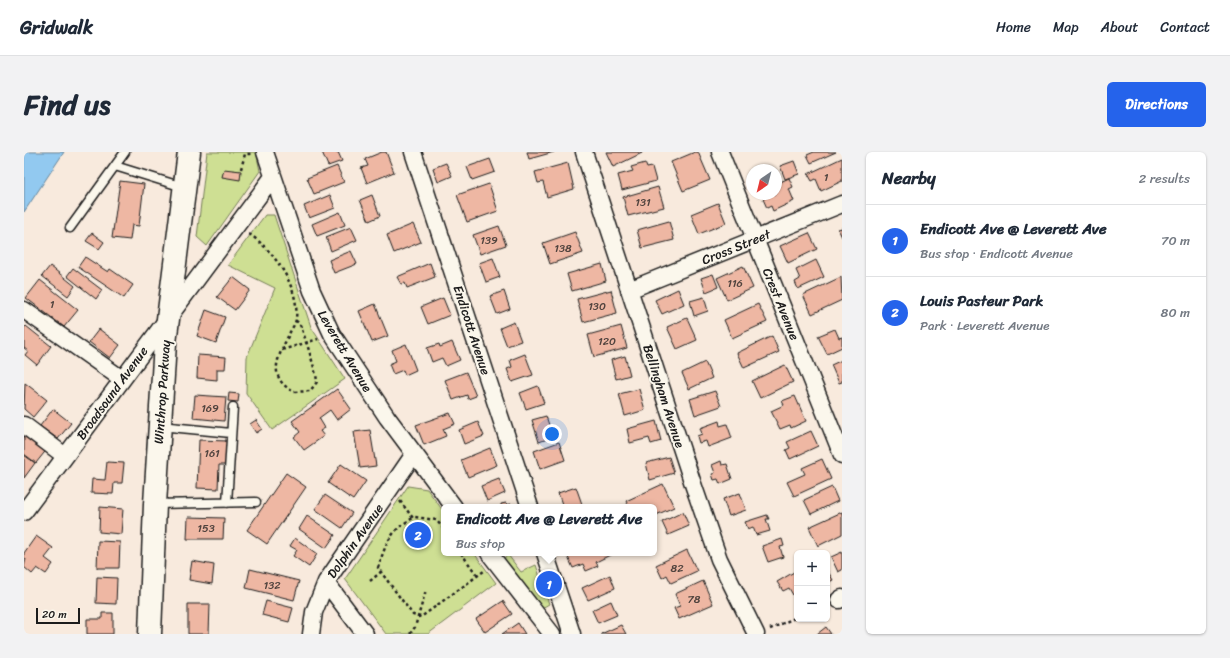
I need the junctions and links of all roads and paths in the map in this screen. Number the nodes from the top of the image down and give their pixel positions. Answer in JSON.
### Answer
{"nodes":[{"id":1,"x":125,"y":152,"type":"edge"},
{"id":2,"x":189,"y":152,"type":"edge"},
{"id":3,"x":413,"y":152,"type":"edge"},
{"id":4,"x":584,"y":152,"type":"edge"},
{"id":5,"x":720,"y":152,"type":"edge"},
{"id":6,"x":261,"y":153,"type":"edge"},
{"id":7,"x":115,"y":166,"type":"junction"},
{"id":8,"x":241,"y":169,"type":"dead end"},
{"id":9,"x":272,"y":178,"type":"junction"},
{"id":10,"x":184,"y":188,"type":"junction"},
{"id":11,"x":842,"y":204,"type":"edge"},
{"id":12,"x":70,"y":228,"type":"dead end"},
{"id":13,"x":247,"y":233,"type":"dead end"},
{"id":14,"x":755,"y":239,"type":"junction"},
{"id":15,"x":629,"y":290,"type":"junction"},
{"id":16,"x":24,"y":310,"type":"edge"},
{"id":17,"x":167,"y":318,"type":"junction"},
{"id":18,"x":296,"y":321,"type":"junction"},
{"id":19,"x":332,"y":334,"type":"junction"},
{"id":20,"x":305,"y":344,"type":"junction"},
{"id":21,"x":282,"y":350,"type":"junction"},
{"id":22,"x":122,"y":379,"type":"junction"},
{"id":23,"x":233,"y":407,"type":"dead end"},
{"id":24,"x":24,"y":425,"type":"edge"},
{"id":25,"x":159,"y":426,"type":"junction"},
{"id":26,"x":231,"y":433,"type":"junction"},
{"id":27,"x":414,"y":454,"type":"junction"},
{"id":28,"x":842,"y":455,"type":"edge"},
{"id":29,"x":66,"y":456,"type":"junction"},
{"id":30,"x":390,"y":489,"type":"junction"},
{"id":31,"x":256,"y":502,"type":"dead end"},
{"id":32,"x":227,"y":503,"type":"junction"},
{"id":33,"x":155,"y":504,"type":"junction"},
{"id":34,"x":452,"y":504,"type":"edge"},
{"id":35,"x":529,"y":504,"type":"edge"},
{"id":36,"x":24,"y":512,"type":"edge"},
{"id":37,"x":413,"y":518,"type":"junction"},
{"id":38,"x":441,"y":526,"type":"edge"},
{"id":39,"x":463,"y":556,"type":"edge"},
{"id":40,"x":491,"y":556,"type":"edge"},
{"id":41,"x":546,"y":556,"type":"edge"},
{"id":42,"x":381,"y":572,"type":"junction"},
{"id":43,"x":370,"y":581,"type":"dead end"},
{"id":44,"x":326,"y":582,"type":"junction"},
{"id":45,"x":426,"y":590,"type":"dead end"},
{"id":46,"x":418,"y":617,"type":"junction"},
{"id":47,"x":794,"y":619,"type":"edge"},
{"id":48,"x":762,"y":632,"type":"edge"},
{"id":49,"x":150,"y":634,"type":"edge"},
{"id":50,"x":311,"y":634,"type":"edge"},
{"id":51,"x":365,"y":634,"type":"edge"},
{"id":52,"x":410,"y":634,"type":"edge"},
{"id":53,"x":552,"y":634,"type":"edge"},
{"id":54,"x":572,"y":634,"type":"edge"}],
"edges":[{"from":1,"to":7,"type":"lane"},
{"from":2,"to":10,"type":"main road","name":"Winthrop Parkway"},
{"from":3,"to":35,"type":"street","name":"Endicott Avenue"},
{"from":4,"to":15,"type":"street","name":"Bellingham Avenue"},
{"from":5,"to":14,"type":"street","name":"Crest Avenue"},
{"from":6,"to":8,"type":"path"},
{"from":6,"to":9,"type":"street","name":"Leverett Avenue"},
{"from":7,"to":10,"type":"lane"},
{"from":7,"to":12,"type":"lane"},
{"from":9,"to":17,"type":"street","name":"Broadsound Avenue"},
{"from":9,"to":19,"type":"street","name":"Leverett Avenue"},
{"from":10,"to":17,"type":"main road","name":"Winthrop Parkway"},
{"from":11,"to":14,"type":"street","name":"Cross Street"},
{"from":13,"to":18,"type":"path"},
{"from":14,"to":15,"type":"street","name":"Cross Street"},
{"from":14,"to":28,"type":"street","name":"Crest Avenue"},
{"from":15,"to":48,"type":"street","name":"Bellingham Avenue"},
{"from":16,"to":22,"type":"street"},
{"from":17,"to":22,"type":"street","name":"Broadsound Avenue"},
{"from":17,"to":25,"type":"main road","name":"Winthrop Parkway"},
{"from":18,"to":20,"type":"path"},
{"from":18,"to":21,"type":"path"},
{"from":19,"to":20,"type":"path"},
{"from":19,"to":27,"type":"street","name":"Leverett Avenue"},
{"from":20,"to":21,"type":"path"},
{"from":20,"to":21,"type":"path"},
{"from":22,"to":29,"type":"street","name":"Broadsound Avenue"},
{"from":23,"to":26,"type":"lane"},
{"from":24,"to":29,"type":"street"},
{"from":25,"to":26,"type":"lane"},
{"from":25,"to":33,"type":"main road","name":"Winthrop Parkway"},
{"from":26,"to":32,"type":"lane"},
{"from":27,"to":30,"type":"street","name":"Dolphin Avenue"},
{"from":27,"to":34,"type":"street","name":"Leverett Avenue"},
{"from":29,"to":36,"type":"street","name":"Broadsound Avenue"},
{"from":30,"to":37,"type":"path"},
{"from":30,"to":44,"type":"street","name":"Dolphin Avenue"},
{"from":31,"to":32,"type":"lane"},
{"from":32,"to":33,"type":"lane"},
{"from":33,"to":49,"type":"main road","name":"Winthrop Parkway"},
{"from":37,"to":38,"type":"path"},
{"from":37,"to":42,"type":"path"},
{"from":39,"to":46,"type":"path"},
{"from":40,"to":53,"type":"street"},
{"from":41,"to":54,"type":"street"},
{"from":42,"to":43,"type":"path"},
{"from":42,"to":46,"type":"path"},
{"from":44,"to":50,"type":"street","name":"Dolphin Avenue"},
{"from":44,"to":51,"type":"street"},
{"from":45,"to":46,"type":"path"},
{"from":46,"to":52,"type":"path"},
{"from":47,"to":48,"type":"path"}]}
